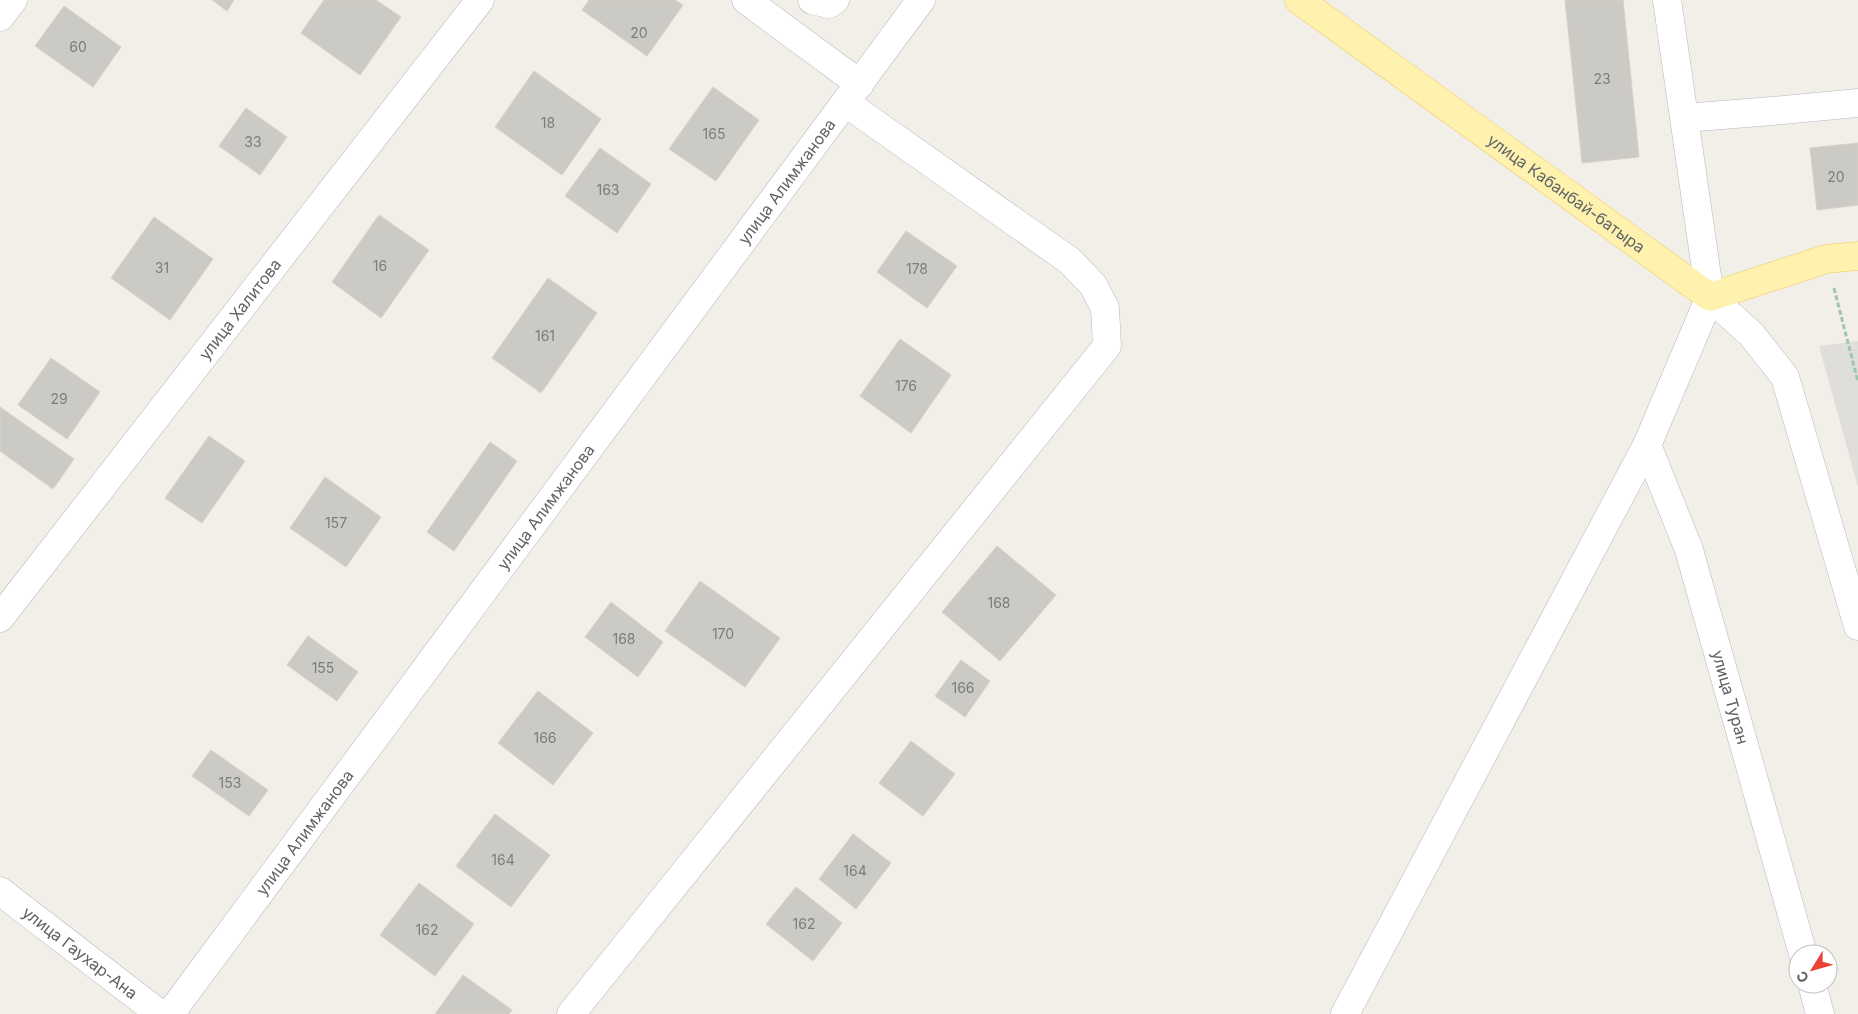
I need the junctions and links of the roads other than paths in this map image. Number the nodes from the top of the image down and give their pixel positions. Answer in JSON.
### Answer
{"nodes":[{"id":1,"x":13,"y":0,"type":"edge"},
{"id":2,"x":480,"y":0,"type":"edge"},
{"id":3,"x":746,"y":0,"type":"edge"},
{"id":4,"x":812,"y":0,"type":"edge"},
{"id":5,"x":835,"y":0,"type":"edge"},
{"id":6,"x":922,"y":0,"type":"edge"},
{"id":7,"x":1299,"y":0,"type":"edge"},
{"id":8,"x":1667,"y":0,"type":"edge"},
{"id":9,"x":0,"y":17,"type":"edge"},
{"id":10,"x":853,"y":93,"type":"junction"},
{"id":11,"x":1858,"y":103,"type":"edge"},
{"id":12,"x":1685,"y":118,"type":"junction"},
{"id":13,"x":1858,"y":256,"type":"edge"},
{"id":14,"x":1710,"y":297,"type":"junction"},
{"id":15,"x":1647,"y":445,"type":"junction"},
{"id":16,"x":0,"y":618,"type":"edge"},
{"id":17,"x":1858,"y":626,"type":"edge"},
{"id":18,"x":0,"y":891,"type":"edge"},
{"id":19,"x":1800,"y":944,"type":"edge"},
{"id":20,"x":1815,"y":994,"type":"edge"},
{"id":21,"x":160,"y":1014,"type":"edge"},
{"id":22,"x":170,"y":1014,"type":"edge"},
{"id":23,"x":570,"y":1014,"type":"edge"},
{"id":24,"x":1346,"y":1014,"type":"edge"},
{"id":25,"x":1820,"y":1014,"type":"edge"}],
"edges":[{"from":1,"to":9,"type":"street"},
{"from":2,"to":16,"type":"street","name":"улица Халитова"},
{"from":3,"to":10,"type":"street"},
{"from":4,"to":5,"type":"street"},
{"from":6,"to":10,"type":"street","name":"улица Алимжанова"},
{"from":7,"to":14,"type":"main road","name":"улица Кабанбай-батыра"},
{"from":8,"to":12,"type":"street"},
{"from":10,"to":22,"type":"street","name":"улица Алимжанова"},
{"from":10,"to":23,"type":"street"},
{"from":11,"to":12,"type":"street"},
{"from":12,"to":14,"type":"street"},
{"from":13,"to":14,"type":"main road"},
{"from":14,"to":15,"type":"street"},
{"from":14,"to":17,"type":"street"},
{"from":15,"to":19,"type":"street","name":"улица Туран"},
{"from":15,"to":24,"type":"street"},
{"from":18,"to":21,"type":"street","name":"улица Гаухар-Ана"},
{"from":20,"to":25,"type":"street"}]}
